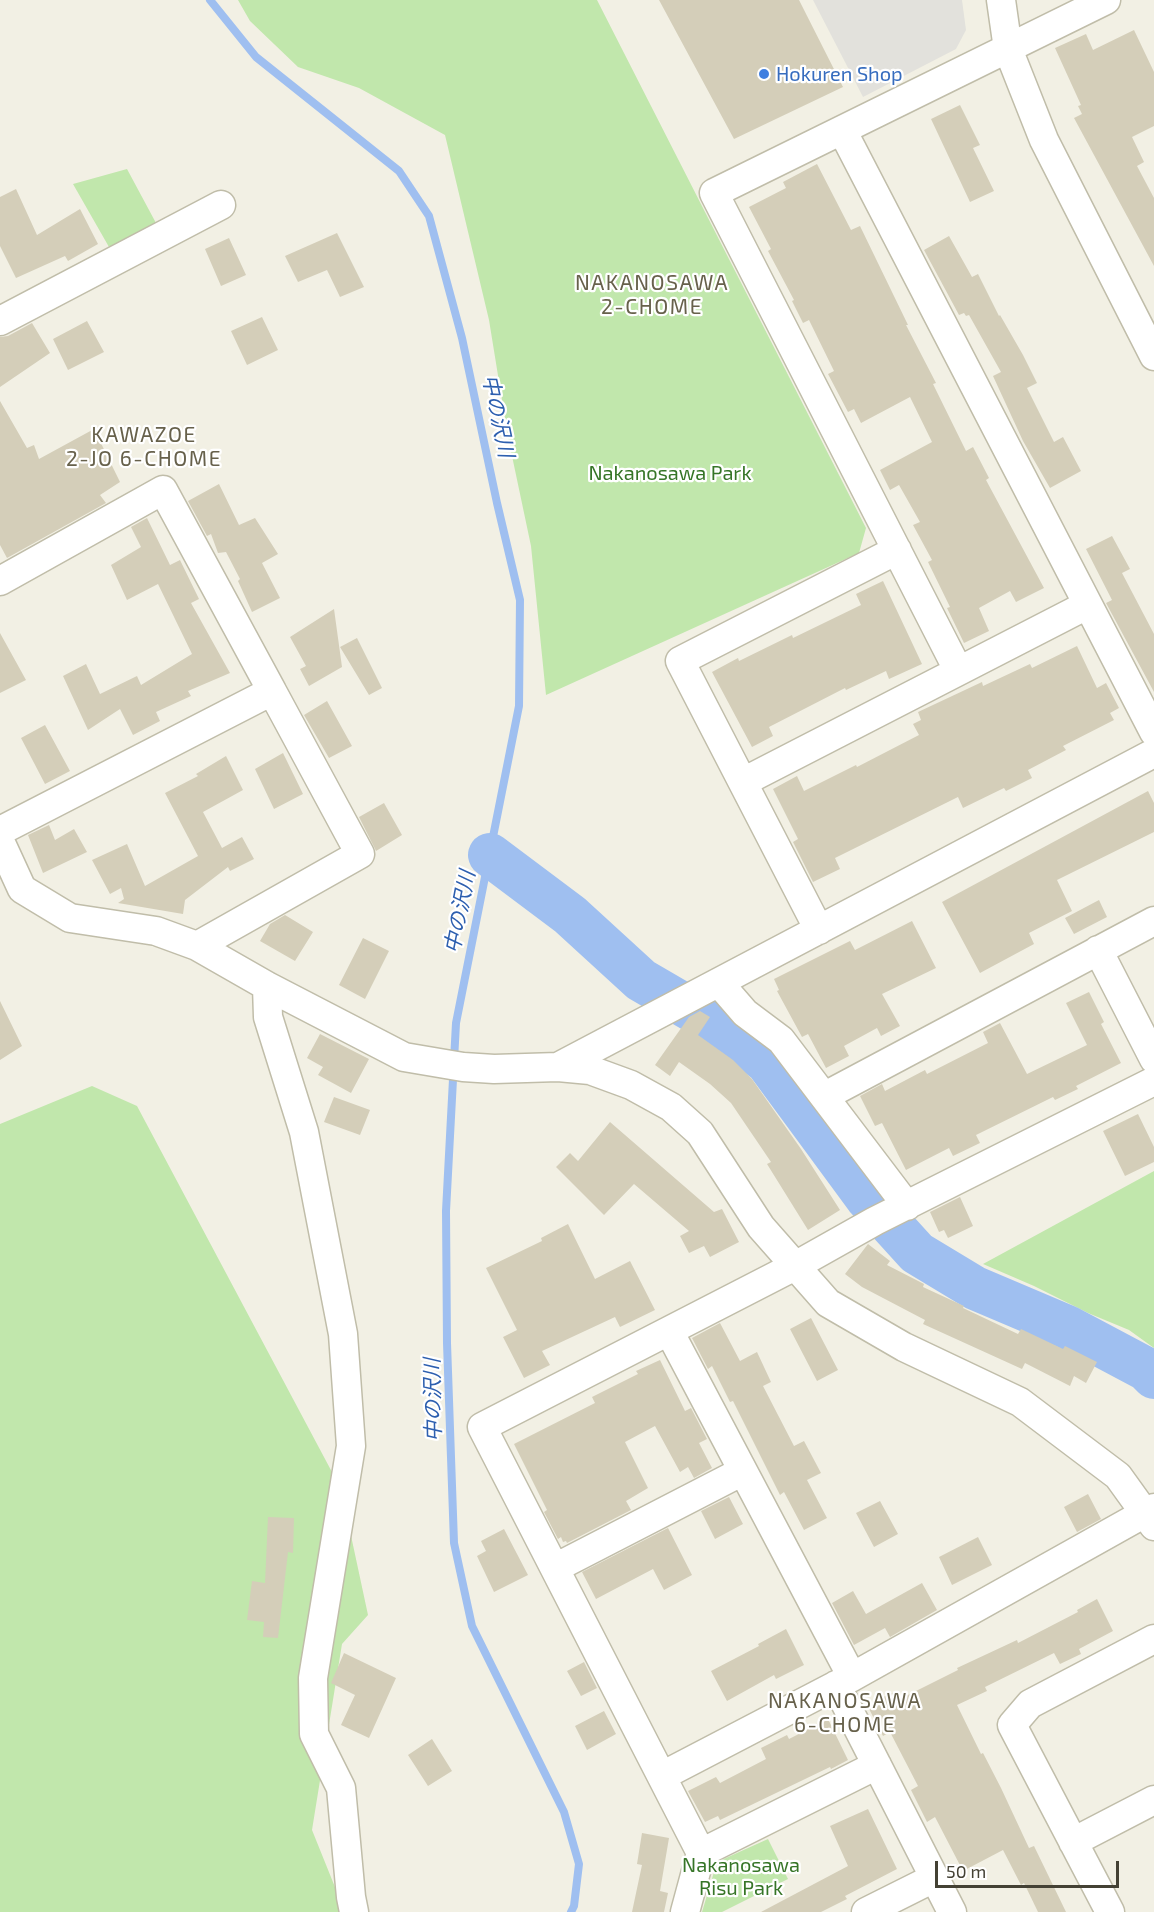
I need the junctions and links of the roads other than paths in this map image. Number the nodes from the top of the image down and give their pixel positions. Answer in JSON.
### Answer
{"nodes":[{"id":1,"x":1001,"y":0,"type":"edge"},
{"id":2,"x":1106,"y":0,"type":"edge"},
{"id":3,"x":1008,"y":49,"type":"junction"},
{"id":4,"x":842,"y":130,"type":"junction"},
{"id":5,"x":221,"y":205,"type":"dead end"},
{"id":6,"x":0,"y":321,"type":"edge"},
{"id":7,"x":1154,"y":356,"type":"edge"},
{"id":8,"x":897,"y":550,"type":"junction"},
{"id":9,"x":0,"y":581,"type":"edge"},
{"id":10,"x":1088,"y":604,"type":"junction"},
{"id":11,"x":958,"y":670,"type":"junction"},
{"id":12,"x":272,"y":691,"type":"junction"},
{"id":13,"x":1154,"y":732,"type":"edge"},
{"id":14,"x":1154,"y":753,"type":"edge"},
{"id":15,"x":743,"y":782,"type":"junction"},
{"id":16,"x":0,"y":831,"type":"edge"},
{"id":17,"x":0,"y":841,"type":"edge"},
{"id":18,"x":1154,"y":921,"type":"edge"},
{"id":19,"x":819,"y":930,"type":"junction"},
{"id":20,"x":197,"y":946,"type":"junction"},
{"id":21,"x":1098,"y":950,"type":"junction"},
{"id":22,"x":267,"y":986,"type":"junction"},
{"id":23,"x":711,"y":987,"type":"junction"},
{"id":24,"x":1154,"y":1059,"type":"edge"},
{"id":25,"x":558,"y":1067,"type":"junction"},
{"id":26,"x":1154,"y":1081,"type":"edge"},
{"id":27,"x":825,"y":1096,"type":"junction"},
{"id":28,"x":893,"y":1212,"type":"junction"},
{"id":29,"x":795,"y":1266,"type":"junction"},
{"id":30,"x":669,"y":1331,"type":"junction"},
{"id":31,"x":743,"y":1471,"type":"junction"},
{"id":32,"x":1151,"y":1516,"type":"edge"},
{"id":33,"x":555,"y":1568,"type":"junction"},
{"id":34,"x":1154,"y":1639,"type":"edge"},
{"id":35,"x":844,"y":1681,"type":"junction"},
{"id":36,"x":877,"y":1765,"type":"junction"},
{"id":37,"x":662,"y":1776,"type":"junction"},
{"id":38,"x":1154,"y":1800,"type":"edge"},
{"id":39,"x":1074,"y":1842,"type":"junction"},
{"id":40,"x":701,"y":1853,"type":"junction"},
{"id":41,"x":934,"y":1878,"type":"junction"},
{"id":42,"x":354,"y":1912,"type":"edge"},
{"id":43,"x":686,"y":1912,"type":"edge"},
{"id":44,"x":866,"y":1912,"type":"edge"},
{"id":45,"x":952,"y":1912,"type":"edge"},
{"id":46,"x":1110,"y":1912,"type":"edge"}],
"edges":[{"from":1,"to":3,"type":"street"},
{"from":2,"to":3,"type":"street"},
{"from":3,"to":4,"type":"street"},
{"from":3,"to":7,"type":"street"},
{"from":4,"to":8,"type":"street"},
{"from":4,"to":10,"type":"street"},
{"from":5,"to":6,"type":"street"},
{"from":8,"to":11,"type":"street"},
{"from":8,"to":15,"type":"street"},
{"from":9,"to":12,"type":"street"},
{"from":10,"to":11,"type":"street"},
{"from":10,"to":13,"type":"street"},
{"from":11,"to":15,"type":"street"},
{"from":12,"to":16,"type":"street"},
{"from":12,"to":20,"type":"street"},
{"from":14,"to":19,"type":"street"},
{"from":15,"to":19,"type":"street"},
{"from":17,"to":20,"type":"street"},
{"from":18,"to":21,"type":"street"},
{"from":19,"to":23,"type":"street"},
{"from":20,"to":22,"type":"street"},
{"from":21,"to":24,"type":"street"},
{"from":21,"to":27,"type":"street"},
{"from":22,"to":25,"type":"street"},
{"from":22,"to":42,"type":"street"},
{"from":23,"to":25,"type":"street"},
{"from":23,"to":27,"type":"street"},
{"from":25,"to":29,"type":"street"},
{"from":26,"to":28,"type":"street"},
{"from":27,"to":28,"type":"street"},
{"from":28,"to":29,"type":"street"},
{"from":29,"to":30,"type":"street"},
{"from":29,"to":32,"type":"street"},
{"from":30,"to":31,"type":"street"},
{"from":30,"to":33,"type":"street"},
{"from":31,"to":33,"type":"street"},
{"from":31,"to":35,"type":"street"},
{"from":32,"to":35,"type":"street"},
{"from":33,"to":37,"type":"street"},
{"from":34,"to":39,"type":"street"},
{"from":35,"to":36,"type":"street"},
{"from":35,"to":37,"type":"street"},
{"from":36,"to":40,"type":"street"},
{"from":36,"to":41,"type":"street"},
{"from":37,"to":40,"type":"street"},
{"from":38,"to":39,"type":"street"},
{"from":39,"to":46,"type":"street"},
{"from":40,"to":43,"type":"street"},
{"from":41,"to":44,"type":"street"},
{"from":41,"to":45,"type":"street"}]}
